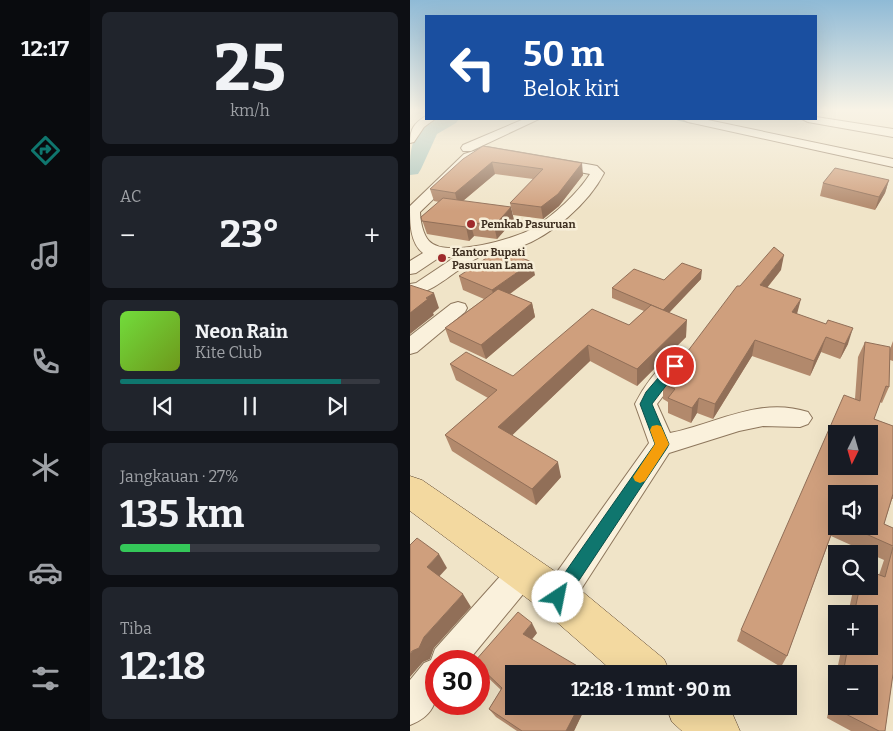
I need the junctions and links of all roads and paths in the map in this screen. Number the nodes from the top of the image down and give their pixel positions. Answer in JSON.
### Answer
{"nodes":[{"id":1,"x":481,"y":143,"type":"edge"},
{"id":2,"x":800,"y":143,"type":"edge"},
{"id":3,"x":893,"y":163,"type":"edge"},
{"id":4,"x":410,"y":201,"type":"edge"},
{"id":5,"x":430,"y":248,"type":"junction"},
{"id":6,"x":476,"y":251,"type":"junction"},
{"id":7,"x":410,"y":256,"type":"edge"},
{"id":8,"x":410,"y":269,"type":"edge"},
{"id":9,"x":410,"y":290,"type":"edge"},
{"id":10,"x":458,"y":308,"type":"dead end"},
{"id":11,"x":410,"y":347,"type":"edge"},
{"id":12,"x":675,"y":366,"type":"edge"},
{"id":13,"x":800,"y":418,"type":"dead end"},
{"id":14,"x":662,"y":444,"type":"junction"},
{"id":15,"x":410,"y":491,"type":"edge"},
{"id":16,"x":523,"y":572,"type":"junction"},
{"id":17,"x":558,"y":597,"type":"junction"},
{"id":18,"x":456,"y":650,"type":"edge"},
{"id":19,"x":638,"y":665,"type":"edge"},
{"id":20,"x":425,"y":689,"type":"edge"},
{"id":21,"x":410,"y":708,"type":"edge"},
{"id":22,"x":698,"y":715,"type":"edge"},
{"id":23,"x":717,"y":731,"type":"edge"}],
"edges":[{"from":1,"to":4,"type":"street"},
{"from":2,"to":3,"type":"street"},
{"from":5,"to":6,"type":"street"},
{"from":5,"to":6,"type":"street"},
{"from":5,"to":7,"type":"street"},
{"from":5,"to":8,"type":"street"},
{"from":6,"to":9,"type":"street"},
{"from":10,"to":11,"type":"street"},
{"from":12,"to":14,"type":"street"},
{"from":13,"to":14,"type":"street"},
{"from":14,"to":17,"type":"street"},
{"from":15,"to":16,"type":"main road"},
{"from":16,"to":17,"type":"main road"},
{"from":16,"to":18,"type":"street"},
{"from":17,"to":19,"type":"main road"},
{"from":20,"to":21,"type":"street"},
{"from":22,"to":23,"type":"main road"}]}
